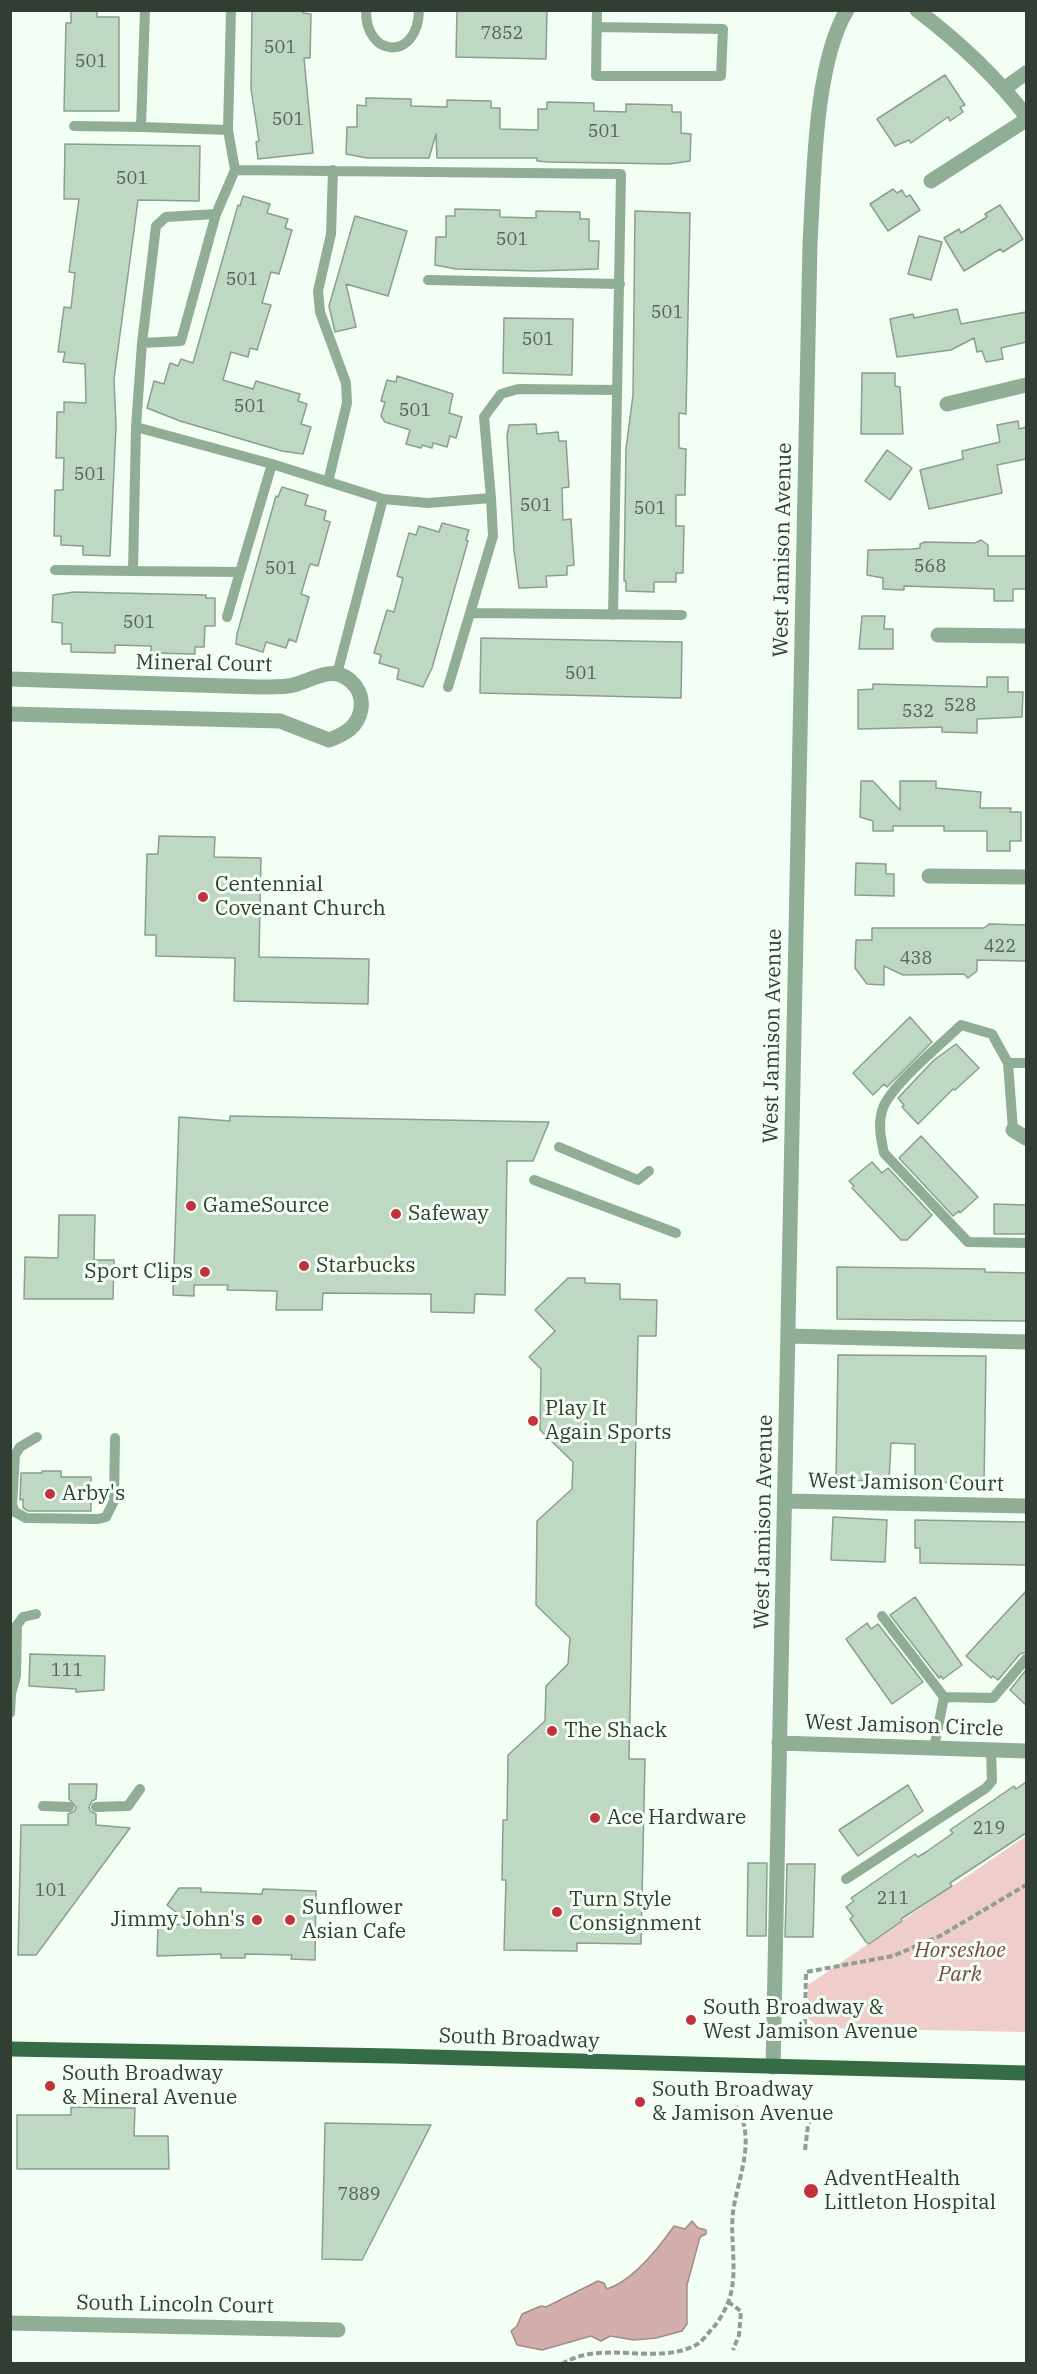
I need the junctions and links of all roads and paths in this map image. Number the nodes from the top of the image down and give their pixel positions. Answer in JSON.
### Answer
{"nodes":[{"id":1,"x":145,"y":10,"type":"edge"},
{"id":2,"x":231,"y":10,"type":"edge"},
{"id":3,"x":366,"y":10,"type":"edge"},
{"id":4,"x":419,"y":10,"type":"edge"},
{"id":5,"x":597,"y":10,"type":"edge"},
{"id":6,"x":847,"y":10,"type":"edge"},
{"id":7,"x":917,"y":10,"type":"edge"},
{"id":8,"x":597,"y":27,"type":"junction"},
{"id":9,"x":1026,"y":73,"type":"edge"},
{"id":10,"x":1005,"y":88,"type":"junction"},
{"id":11,"x":1026,"y":118,"type":"edge"},
{"id":12,"x":74,"y":126,"type":"dead end"},
{"id":13,"x":141,"y":127,"type":"junction"},
{"id":14,"x":228,"y":130,"type":"junction"},
{"id":15,"x":236,"y":170,"type":"junction"},
{"id":16,"x":333,"y":170,"type":"junction"},
{"id":17,"x":931,"y":181,"type":"dead end"},
{"id":18,"x":216,"y":214,"type":"junction"},
{"id":19,"x":428,"y":280,"type":"dead end"},
{"id":20,"x":620,"y":284,"type":"junction"},
{"id":21,"x":142,"y":343,"type":"junction"},
{"id":22,"x":1026,"y":385,"type":"edge"},
{"id":23,"x":617,"y":390,"type":"junction"},
{"id":24,"x":947,"y":404,"type":"dead end"},
{"id":25,"x":136,"y":427,"type":"junction"},
{"id":26,"x":272,"y":464,"type":"junction"},
{"id":27,"x":328,"y":482,"type":"junction"},
{"id":28,"x":491,"y":498,"type":"junction"},
{"id":29,"x":383,"y":499,"type":"junction"},
{"id":30,"x":55,"y":570,"type":"dead end"},
{"id":31,"x":133,"y":571,"type":"junction"},
{"id":32,"x":240,"y":572,"type":"junction"},
{"id":33,"x":470,"y":613,"type":"junction"},
{"id":34,"x":613,"y":615,"type":"junction"},
{"id":35,"x":682,"y":615,"type":"dead end"},
{"id":36,"x":227,"y":617,"type":"dead end"},
{"id":37,"x":938,"y":635,"type":"dead end"},
{"id":38,"x":1026,"y":636,"type":"edge"},
{"id":39,"x":337,"y":675,"type":"junction"},
{"id":40,"x":10,"y":679,"type":"edge"},
{"id":41,"x":448,"y":687,"type":"dead end"},
{"id":42,"x":10,"y":714,"type":"edge"},
{"id":43,"x":928,"y":876,"type":"dead end"},
{"id":44,"x":1026,"y":877,"type":"edge"},
{"id":45,"x":1008,"y":1063,"type":"junction"},
{"id":46,"x":1026,"y":1063,"type":"edge"},
{"id":47,"x":1020,"y":1134,"type":"edge"},
{"id":48,"x":559,"y":1147,"type":"dead end"},
{"id":49,"x":649,"y":1171,"type":"dead end"},
{"id":50,"x":534,"y":1180,"type":"dead end"},
{"id":51,"x":676,"y":1233,"type":"dead end"},
{"id":52,"x":1026,"y":1243,"type":"edge"},
{"id":53,"x":789,"y":1336,"type":"junction"},
{"id":54,"x":1026,"y":1342,"type":"edge"},
{"id":55,"x":37,"y":1437,"type":"dead end"},
{"id":56,"x":115,"y":1438,"type":"dead end"},
{"id":57,"x":785,"y":1501,"type":"junction"},
{"id":58,"x":1026,"y":1506,"type":"edge"},
{"id":59,"x":36,"y":1614,"type":"dead end"},
{"id":60,"x":882,"y":1616,"type":"dead end"},
{"id":61,"x":1026,"y":1659,"type":"edge"},
{"id":62,"x":944,"y":1697,"type":"junction"},
{"id":63,"x":10,"y":1713,"type":"edge"},
{"id":64,"x":779,"y":1743,"type":"junction"},
{"id":65,"x":934,"y":1748,"type":"junction"},
{"id":66,"x":991,"y":1750,"type":"junction"},
{"id":67,"x":1026,"y":1751,"type":"edge"},
{"id":68,"x":140,"y":1789,"type":"dead end"},
{"id":69,"x":43,"y":1806,"type":"dead end"},
{"id":70,"x":69,"y":1807,"type":"dead end"},
{"id":71,"x":96,"y":1808,"type":"dead end"},
{"id":72,"x":846,"y":1879,"type":"dead end"},
{"id":73,"x":1026,"y":1885,"type":"edge"},
{"id":74,"x":805,"y":2025,"type":"dead end"},
{"id":75,"x":10,"y":2049,"type":"edge"},
{"id":76,"x":773,"y":2067,"type":"junction"},
{"id":77,"x":1026,"y":2073,"type":"edge"},
{"id":78,"x":736,"y":2106,"type":"dead end"},
{"id":79,"x":816,"y":2107,"type":"dead end"},
{"id":80,"x":805,"y":2150,"type":"dead end"},
{"id":81,"x":728,"y":2302,"type":"junction"},
{"id":82,"x":10,"y":2323,"type":"edge"},
{"id":83,"x":338,"y":2330,"type":"dead end"},
{"id":84,"x":733,"y":2350,"type":"dead end"},
{"id":85,"x":562,"y":2364,"type":"edge"}],
"edges":[{"from":1,"to":13,"type":"lane"},
{"from":2,"to":14,"type":"lane"},
{"from":3,"to":4,"type":"lane"},
{"from":5,"to":8,"type":"lane"},
{"from":6,"to":53,"type":"street","name":"West Jamison Avenue"},
{"from":7,"to":10,"type":"street"},
{"from":8,"to":8,"type":"lane"},
{"from":9,"to":10,"type":"street"},
{"from":10,"to":11,"type":"street"},
{"from":11,"to":17,"type":"street"},
{"from":12,"to":13,"type":"lane"},
{"from":13,"to":14,"type":"lane"},
{"from":14,"to":15,"type":"lane"},
{"from":15,"to":16,"type":"lane"},
{"from":15,"to":18,"type":"lane"},
{"from":16,"to":20,"type":"lane"},
{"from":16,"to":27,"type":"lane"},
{"from":18,"to":21,"type":"lane"},
{"from":18,"to":21,"type":"lane"},
{"from":19,"to":20,"type":"lane"},
{"from":20,"to":23,"type":"lane"},
{"from":21,"to":25,"type":"lane"},
{"from":22,"to":24,"type":"street"},
{"from":23,"to":28,"type":"lane"},
{"from":23,"to":34,"type":"lane"},
{"from":25,"to":26,"type":"lane"},
{"from":25,"to":31,"type":"lane"},
{"from":26,"to":27,"type":"lane"},
{"from":26,"to":32,"type":"lane"},
{"from":27,"to":29,"type":"lane"},
{"from":28,"to":29,"type":"lane"},
{"from":28,"to":33,"type":"lane"},
{"from":29,"to":39,"type":"lane"},
{"from":30,"to":31,"type":"lane"},
{"from":31,"to":32,"type":"lane"},
{"from":32,"to":36,"type":"lane"},
{"from":33,"to":34,"type":"lane"},
{"from":33,"to":41,"type":"lane"},
{"from":34,"to":35,"type":"lane"},
{"from":37,"to":38,"type":"street"},
{"from":39,"to":40,"type":"street","name":"Mineral Court"},
{"from":39,"to":42,"type":"street"},
{"from":43,"to":44,"type":"street"},
{"from":45,"to":46,"type":"lane"},
{"from":45,"to":47,"type":"lane"},
{"from":45,"to":52,"type":"lane"},
{"from":48,"to":49,"type":"lane"},
{"from":50,"to":51,"type":"lane"},
{"from":53,"to":54,"type":"street"},
{"from":53,"to":57,"type":"street","name":"West Jamison Avenue"},
{"from":55,"to":56,"type":"lane"},
{"from":57,"to":58,"type":"street","name":"West Jamison Court"},
{"from":57,"to":64,"type":"street","name":"West Jamison Avenue"},
{"from":59,"to":63,"type":"lane"},
{"from":60,"to":62,"type":"lane"},
{"from":61,"to":62,"type":"lane"},
{"from":62,"to":65,"type":"lane"},
{"from":64,"to":65,"type":"street","name":"West Jamison Circle"},
{"from":64,"to":76,"type":"street","name":"West Jamison Avenue"},
{"from":65,"to":66,"type":"street","name":"West Jamison Circle"},
{"from":66,"to":67,"type":"street","name":"West Jamison Circle"},
{"from":66,"to":72,"type":"lane"},
{"from":68,"to":71,"type":"lane"},
{"from":69,"to":70,"type":"lane"},
{"from":73,"to":74,"type":"path"},
{"from":75,"to":76,"type":"main road","name":"South Broadway"},
{"from":76,"to":77,"type":"main road","name":"South Broadway"},
{"from":78,"to":81,"type":"path"},
{"from":79,"to":80,"type":"path"},
{"from":81,"to":84,"type":"path"},
{"from":81,"to":85,"type":"path"},
{"from":82,"to":83,"type":"street","name":"South Lincoln Court"}]}
